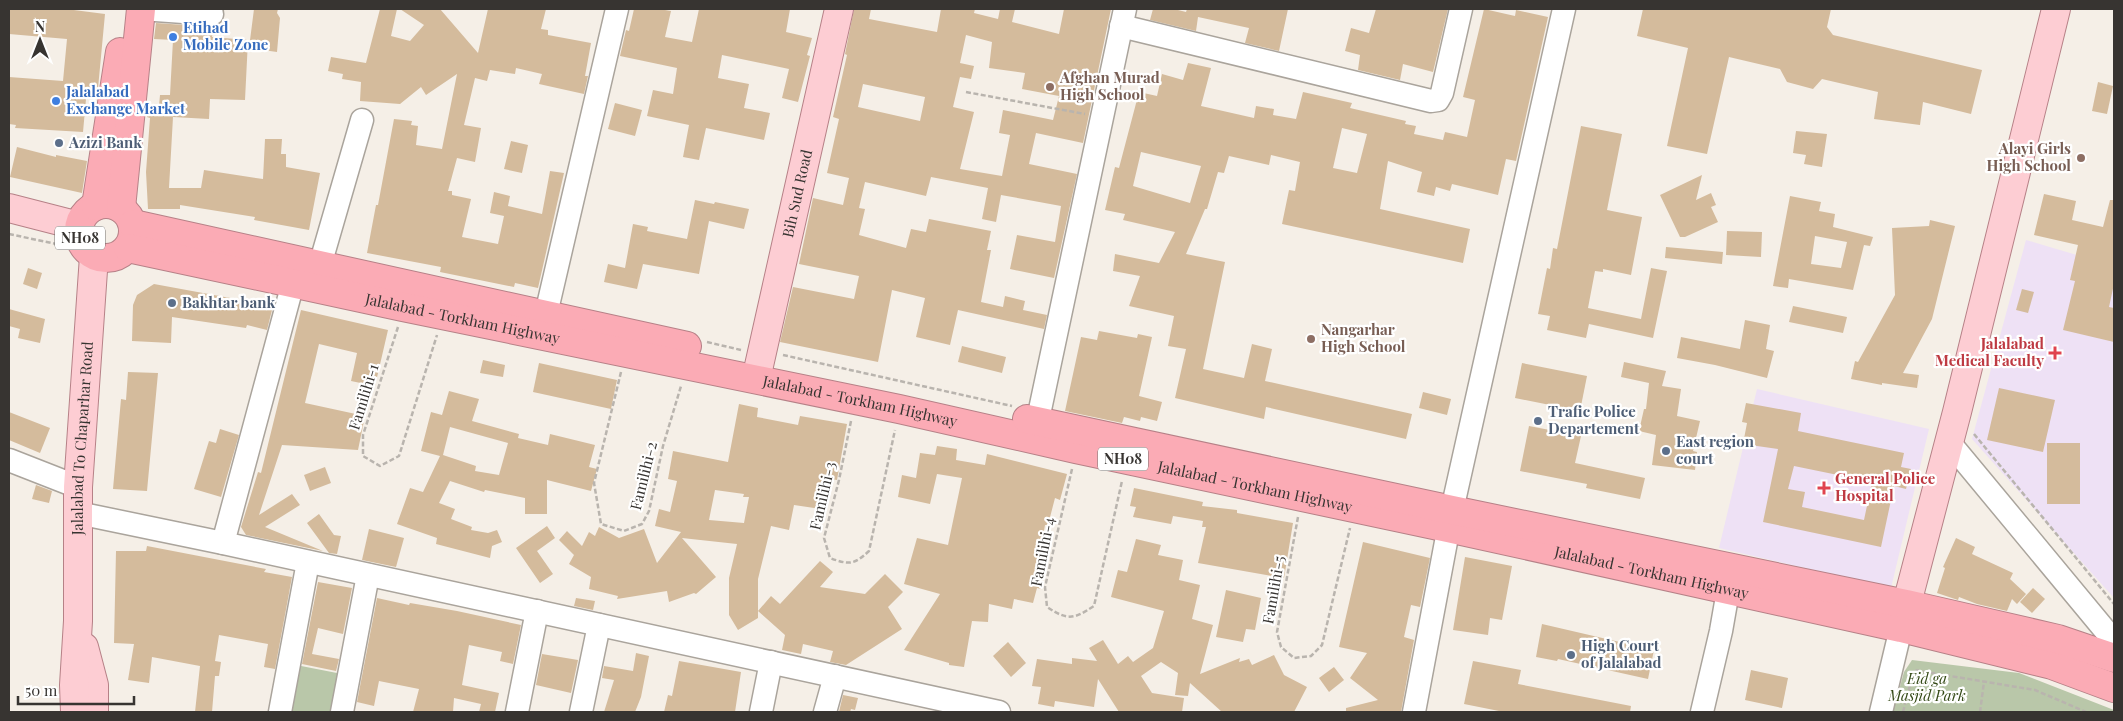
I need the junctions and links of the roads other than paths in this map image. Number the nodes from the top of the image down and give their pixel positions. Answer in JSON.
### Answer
{"nodes":[{"id":1,"x":126,"y":9,"type":"edge"},
{"id":2,"x":141,"y":9,"type":"edge"},
{"id":3,"x":617,"y":9,"type":"edge"},
{"id":4,"x":839,"y":9,"type":"edge"},
{"id":5,"x":1461,"y":9,"type":"edge"},
{"id":6,"x":1560,"y":9,"type":"edge"},
{"id":7,"x":2056,"y":9,"type":"edge"},
{"id":8,"x":212,"y":14,"type":"dead end"},
{"id":9,"x":1123,"y":17,"type":"edge"},
{"id":10,"x":362,"y":120,"type":"dead end"},
{"id":11,"x":9,"y":208,"type":"edge"},
{"id":12,"x":104,"y":231,"type":"junction"},
{"id":13,"x":320,"y":265,"type":"junction"},
{"id":14,"x":293,"y":283,"type":"junction"},
{"id":15,"x":546,"y":314,"type":"junction"},
{"id":16,"x":759,"y":365,"type":"junction"},
{"id":17,"x":1037,"y":424,"type":"junction"},
{"id":18,"x":1949,"y":442,"type":"junction"},
{"id":19,"x":9,"y":460,"type":"edge"},
{"id":20,"x":78,"y":500,"type":"junction"},
{"id":21,"x":1450,"y":519,"type":"junction"},
{"id":22,"x":223,"y":543,"type":"junction"},
{"id":23,"x":308,"y":562,"type":"junction"},
{"id":24,"x":368,"y":575,"type":"junction"},
{"id":25,"x":1728,"y":591,"type":"junction"},
{"id":26,"x":537,"y":612,"type":"junction"},
{"id":27,"x":1903,"y":616,"type":"junction"},
{"id":28,"x":78,"y":621,"type":"junction"},
{"id":29,"x":599,"y":625,"type":"junction"},
{"id":30,"x":2114,"y":641,"type":"edge"},
{"id":31,"x":2114,"y":658,"type":"edge"},
{"id":32,"x":772,"y":662,"type":"junction"},
{"id":33,"x":835,"y":676,"type":"junction"},
{"id":34,"x":2114,"y":688,"type":"edge"},
{"id":35,"x":75,"y":712,"type":"edge"},
{"id":36,"x":94,"y":712,"type":"edge"},
{"id":37,"x":280,"y":712,"type":"edge"},
{"id":38,"x":342,"y":712,"type":"edge"},
{"id":39,"x":517,"y":712,"type":"edge"},
{"id":40,"x":580,"y":712,"type":"edge"},
{"id":41,"x":762,"y":712,"type":"edge"},
{"id":42,"x":825,"y":712,"type":"edge"},
{"id":43,"x":998,"y":712,"type":"edge"},
{"id":44,"x":1414,"y":712,"type":"edge"},
{"id":45,"x":1702,"y":712,"type":"edge"},
{"id":46,"x":1881,"y":712,"type":"edge"}],
"edges":[{"from":1,"to":12,"type":"highway","number":"NH08"},
{"from":2,"to":8,"type":"street"},
{"from":2,"to":12,"type":"highway"},
{"from":3,"to":15,"type":"street"},
{"from":4,"to":16,"type":"main road","name":"Bih Sud Road"},
{"from":5,"to":9,"type":"street"},
{"from":6,"to":21,"type":"street"},
{"from":7,"to":18,"type":"main road"},
{"from":9,"to":17,"type":"street"},
{"from":10,"to":13,"type":"street"},
{"from":11,"to":12,"type":"main road"},
{"from":12,"to":13,"type":"highway","name":"Jalalabad - Torkham Highway","number":"NH08"},
{"from":12,"to":14,"type":"highway","name":"Jalalabad - Torkham Highway","number":"NH08"},
{"from":12,"to":20,"type":"main road","name":"Jalalabad To Chaparhar Road"},
{"from":13,"to":15,"type":"highway","name":"Jalalabad - Torkham Highway","number":"NH08"},
{"from":14,"to":16,"type":"highway","name":"Jalalabad - Torkham Highway","number":"NH08"},
{"from":14,"to":22,"type":"street"},
{"from":15,"to":16,"type":"highway","name":"Jalalabad - Torkham Highway","number":"NH08"},
{"from":16,"to":17,"type":"highway","name":"Jalalabad - Torkham Highway","number":"NH08"},
{"from":16,"to":17,"type":"highway","name":"Jalalabad - Torkham Highway","number":"NH08"},
{"from":17,"to":21,"type":"highway","name":"Jalalabad - Torkham Highway","number":"NH08"},
{"from":17,"to":21,"type":"highway","name":"Jalalabad - Torkham Highway","number":"NH08"},
{"from":18,"to":27,"type":"main road"},
{"from":18,"to":30,"type":"street"},
{"from":19,"to":20,"type":"street"},
{"from":20,"to":22,"type":"street"},
{"from":20,"to":28,"type":"main road","name":"Jalalabad To Chaparhar Road"},
{"from":21,"to":25,"type":"highway","name":"Jalalabad - Torkham Highway","number":"NH08"},
{"from":21,"to":27,"type":"highway","name":"Jalalabad - Torkham Highway","number":"NH08"},
{"from":21,"to":44,"type":"street"},
{"from":22,"to":23,"type":"street"},
{"from":23,"to":24,"type":"street"},
{"from":23,"to":37,"type":"street"},
{"from":24,"to":26,"type":"street"},
{"from":24,"to":38,"type":"street"},
{"from":25,"to":27,"type":"highway","name":"Jalalabad - Torkham Highway","number":"NH08"},
{"from":25,"to":45,"type":"street"},
{"from":26,"to":29,"type":"street"},
{"from":26,"to":39,"type":"street"},
{"from":27,"to":31,"type":"highway","name":"Jalalabad - Torkham Highway","number":"NH08"},
{"from":27,"to":34,"type":"highway","name":"Jalalabad - Torkham Highway","number":"NH08"},
{"from":27,"to":46,"type":"street"},
{"from":28,"to":35,"type":"main road","name":"Jalalabad To Chaparhar Road"},
{"from":28,"to":36,"type":"main road","name":"Jalalabad To Chaparhar Road"},
{"from":29,"to":32,"type":"street"},
{"from":29,"to":40,"type":"street"},
{"from":32,"to":33,"type":"street"},
{"from":32,"to":41,"type":"street"},
{"from":33,"to":42,"type":"street"},
{"from":33,"to":43,"type":"street"}]}
